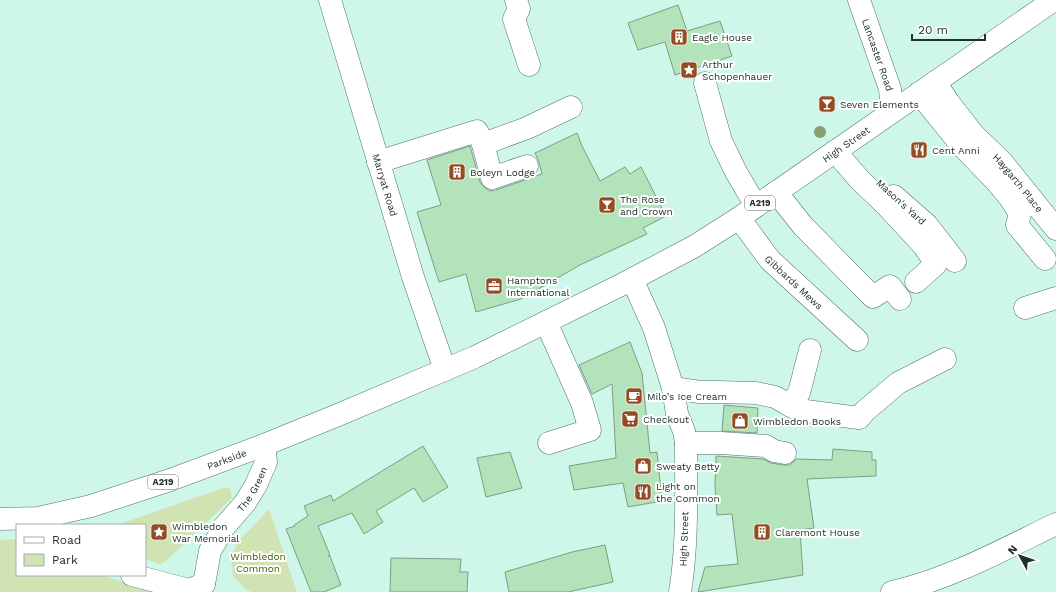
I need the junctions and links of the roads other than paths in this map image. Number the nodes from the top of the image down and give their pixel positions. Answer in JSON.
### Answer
{"nodes":[{"id":1,"x":330,"y":0,"type":"edge"},
{"id":2,"x":516,"y":0,"type":"edge"},
{"id":3,"x":859,"y":0,"type":"edge"},
{"id":4,"x":1054,"y":0,"type":"edge"},
{"id":5,"x":529,"y":65,"type":"dead end"},
{"id":6,"x":705,"y":84,"type":"dead end"},
{"id":7,"x":927,"y":87,"type":"junction"},
{"id":8,"x":571,"y":107,"type":"dead end"},
{"id":9,"x":892,"y":112,"type":"junction"},
{"id":10,"x":483,"y":144,"type":"junction"},
{"id":11,"x":839,"y":148,"type":"junction"},
{"id":12,"x":378,"y":162,"type":"junction"},
{"id":13,"x":527,"y":166,"type":"dead end"},
{"id":14,"x":776,"y":192,"type":"junction"},
{"id":15,"x":748,"y":212,"type":"junction"},
{"id":16,"x":1056,"y":229,"type":"edge"},
{"id":17,"x":1045,"y":259,"type":"dead end"},
{"id":18,"x":955,"y":261,"type":"dead end"},
{"id":19,"x":632,"y":279,"type":"junction"},
{"id":20,"x":916,"y":282,"type":"dead end"},
{"id":21,"x":900,"y":299,"type":"dead end"},
{"id":22,"x":546,"y":322,"type":"junction"},
{"id":23,"x":857,"y":340,"type":"dead end"},
{"id":24,"x":810,"y":350,"type":"dead end"},
{"id":25,"x":945,"y":359,"type":"dead end"},
{"id":26,"x":445,"y":370,"type":"junction"},
{"id":27,"x":673,"y":388,"type":"junction"},
{"id":28,"x":789,"y":405,"type":"junction"},
{"id":29,"x":549,"y":442,"type":"dead end"},
{"id":30,"x":686,"y":443,"type":"junction"},
{"id":31,"x":264,"y":445,"type":"junction"},
{"id":32,"x":785,"y":452,"type":"dead end"},
{"id":33,"x":0,"y":519,"type":"edge"},
{"id":34,"x":62,"y":519,"type":"edge"},
{"id":35,"x":1056,"y":524,"type":"edge"},
{"id":36,"x":133,"y":581,"type":"edge"},
{"id":37,"x":208,"y":588,"type":"edge"},
{"id":38,"x":680,"y":592,"type":"edge"},
{"id":39,"x":892,"y":592,"type":"edge"}],
"edges":[{"from":1,"to":12,"type":"street","name":"Marryat Road"},
{"from":2,"to":5,"type":"street"},
{"from":3,"to":9,"type":"street","name":"Lancaster Road"},
{"from":4,"to":7,"type":"street","name":"High Street","number":"A219"},
{"from":6,"to":15,"type":"street","name":"Gibbards Mews"},
{"from":7,"to":9,"type":"street","name":"High Street","number":"A219"},
{"from":7,"to":16,"type":"street","name":"Haygarth Place"},
{"from":7,"to":17,"type":"street"},
{"from":8,"to":10,"type":"street"},
{"from":9,"to":11,"type":"street","name":"High Street","number":"A219"},
{"from":10,"to":12,"type":"street"},
{"from":10,"to":13,"type":"street"},
{"from":11,"to":14,"type":"street","name":"High Street","number":"A219"},
{"from":11,"to":18,"type":"street","name":"Mason's Yard"},
{"from":11,"to":20,"type":"street"},
{"from":12,"to":26,"type":"street","name":"Marryat Road"},
{"from":14,"to":15,"type":"street","name":"High Street","number":"A219"},
{"from":14,"to":21,"type":"street"},
{"from":15,"to":19,"type":"street","name":"High Street","number":"A219"},
{"from":15,"to":23,"type":"street","name":"Gibbards Mews"},
{"from":19,"to":22,"type":"street","name":"High Street","number":"A219"},
{"from":19,"to":27,"type":"street","name":"High Street"},
{"from":22,"to":26,"type":"street","name":"High Street","number":"A219"},
{"from":22,"to":29,"type":"street"},
{"from":24,"to":28,"type":"street"},
{"from":25,"to":28,"type":"street"},
{"from":26,"to":31,"type":"street","name":"Parkside","number":"A219"},
{"from":27,"to":28,"type":"street"},
{"from":27,"to":30,"type":"street","name":"High Street"},
{"from":30,"to":32,"type":"street"},
{"from":30,"to":38,"type":"street","name":"High Street"},
{"from":31,"to":34,"type":"street","name":"Parkside","number":"A219"},
{"from":31,"to":37,"type":"street","name":"The Green"},
{"from":33,"to":34,"type":"street","name":"Parkside","number":"A219"},
{"from":35,"to":39,"type":"street"},
{"from":36,"to":37,"type":"street"}]}
